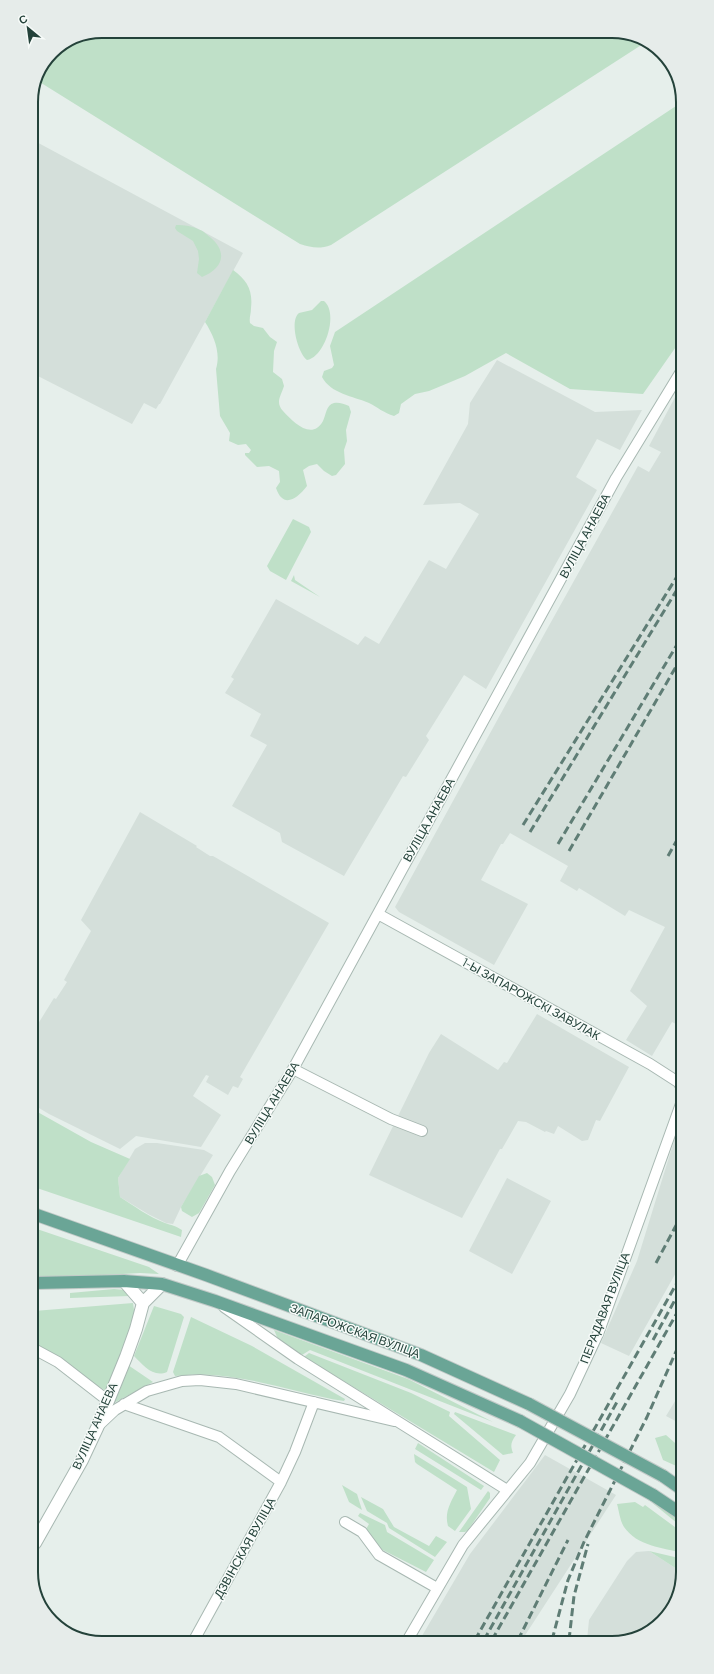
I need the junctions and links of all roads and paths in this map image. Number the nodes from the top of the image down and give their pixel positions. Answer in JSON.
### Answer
{"nodes":[{"id":1,"x":676,"y":380,"type":"edge"},
{"id":2,"x":378,"y":914,"type":"junction"},
{"id":3,"x":293,"y":1069,"type":"junction"},
{"id":4,"x":676,"y":1081,"type":"edge"},
{"id":5,"x":676,"y":1117,"type":"edge"},
{"id":6,"x":422,"y":1131,"type":"dead end"},
{"id":7,"x":38,"y":1215,"type":"edge"},
{"id":8,"x":177,"y":1266,"type":"junction"},
{"id":9,"x":124,"y":1281,"type":"junction"},
{"id":10,"x":38,"y":1283,"type":"edge"},
{"id":11,"x":162,"y":1284,"type":"junction"},
{"id":12,"x":215,"y":1301,"type":"junction"},
{"id":13,"x":143,"y":1303,"type":"junction"},
{"id":14,"x":38,"y":1351,"type":"edge"},
{"id":15,"x":108,"y":1400,"type":"junction"},
{"id":16,"x":314,"y":1402,"type":"junction"},
{"id":17,"x":124,"y":1404,"type":"junction"},
{"id":18,"x":400,"y":1422,"type":"junction"},
{"id":19,"x":96,"y":1428,"type":"junction"},
{"id":20,"x":281,"y":1482,"type":"junction"},
{"id":21,"x":676,"y":1485,"type":"edge"},
{"id":22,"x":507,"y":1490,"type":"junction"},
{"id":23,"x":676,"y":1510,"type":"edge"},
{"id":24,"x":345,"y":1522,"type":"dead end"},
{"id":25,"x":38,"y":1538,"type":"edge"},
{"id":26,"x":437,"y":1588,"type":"junction"},
{"id":27,"x":196,"y":1636,"type":"edge"},
{"id":28,"x":410,"y":1636,"type":"edge"}],
"edges":[{"from":1,"to":2,"type":"street","name":"ВУЛІЦА АНАЕВА"},
{"from":2,"to":3,"type":"street","name":"ВУЛІЦА АНАЕВА"},
{"from":2,"to":4,"type":"street","name":"1-Ы ЗАПАРОЖСКІ ЗАВУЛАК"},
{"from":3,"to":6,"type":"street"},
{"from":3,"to":8,"type":"street","name":"ВУЛІЦА АНАЕВА"},
{"from":5,"to":22,"type":"street","name":"ПЕРАДАВАЯ ВУЛІЦА"},
{"from":7,"to":8,"type":"main road","name":"ЗАПАРОЖСКАЯ ВУЛІЦА"},
{"from":8,"to":21,"type":"main road","name":"ЗАПАРОЖСКАЯ ВУЛІЦА","bridge":true},
{"from":9,"to":10,"type":"main road","name":"ЗАПАРОЖСКАЯ ВУЛІЦА"},
{"from":9,"to":11,"type":"main road","name":"ЗАПАРОЖСКАЯ ВУЛІЦА"},
{"from":9,"to":13,"type":"street"},
{"from":11,"to":12,"type":"main road","name":"ЗАПАРОЖСКАЯ ВУЛІЦА"},
{"from":11,"to":13,"type":"street","name":"ВУЛІЦА АНАЕВА"},
{"from":12,"to":18,"type":"street"},
{"from":12,"to":23,"type":"main road","name":"ЗАПАРОЖСКАЯ ВУЛІЦА","bridge":true},
{"from":13,"to":15,"type":"street","name":"ВУЛІЦА АНАЕВА"},
{"from":14,"to":15,"type":"street"},
{"from":15,"to":19,"type":"street","name":"ВУЛІЦА АНАЕВА"},
{"from":16,"to":17,"type":"street"},
{"from":16,"to":18,"type":"street"},
{"from":16,"to":20,"type":"street","name":"ДЗВІНСКАЯ ВУЛІЦА"},
{"from":17,"to":19,"type":"street"},
{"from":17,"to":20,"type":"street"},
{"from":18,"to":22,"type":"street"},
{"from":19,"to":25,"type":"street","name":"ВУЛІЦА АНАЕВА"},
{"from":20,"to":27,"type":"street","name":"ДЗВІНСКАЯ ВУЛІЦА"},
{"from":22,"to":26,"type":"street","name":"ПЕРАДАВАЯ ВУЛІЦА"},
{"from":24,"to":26,"type":"street"},
{"from":26,"to":28,"type":"street","name":"ПЕРАДАВАЯ ВУЛІЦА"}]}
